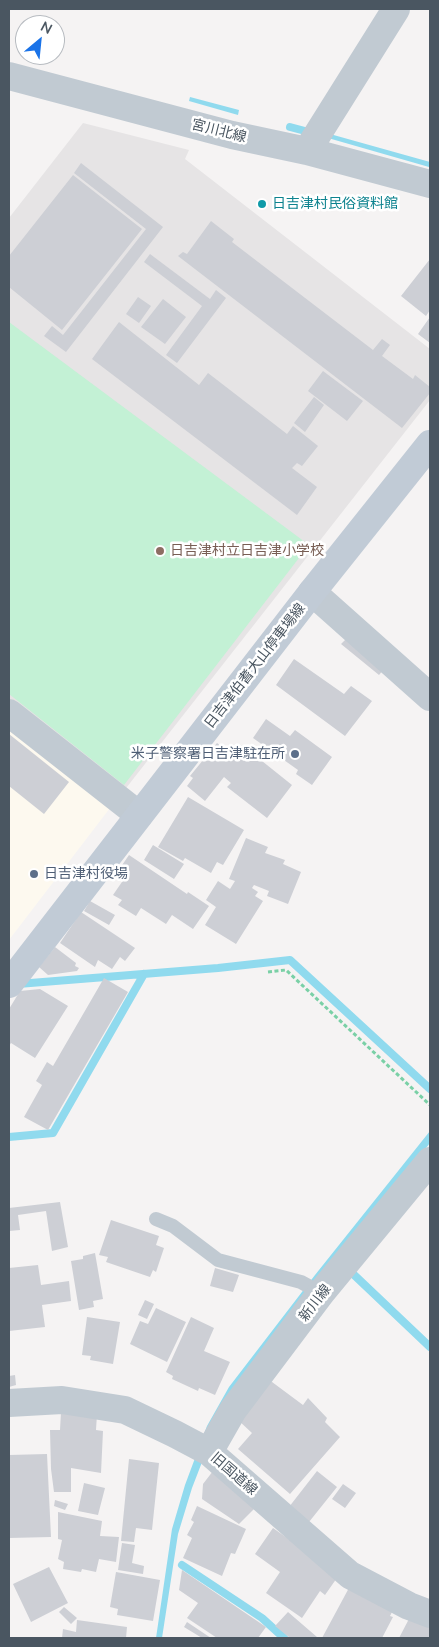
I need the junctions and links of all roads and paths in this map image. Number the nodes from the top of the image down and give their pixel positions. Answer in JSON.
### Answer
{"nodes":[{"id":1,"x":396,"y":9,"type":"edge"},
{"id":2,"x":9,"y":76,"type":"edge"},
{"id":3,"x":307,"y":151,"type":"junction"},
{"id":4,"x":430,"y":184,"type":"edge"},
{"id":5,"x":430,"y":444,"type":"edge"},
{"id":6,"x":312,"y":592,"type":"junction"},
{"id":7,"x":430,"y":697,"type":"edge"},
{"id":8,"x":9,"y":713,"type":"edge"},
{"id":9,"x":139,"y":815,"type":"junction"},
{"id":10,"x":268,"y":972,"type":"dead end"},
{"id":11,"x":9,"y":984,"type":"edge"},
{"id":12,"x":430,"y":1105,"type":"edge"},
{"id":13,"x":430,"y":1161,"type":"edge"},
{"id":14,"x":156,"y":1219,"type":"dead end"},
{"id":15,"x":322,"y":1293,"type":"junction"},
{"id":16,"x":9,"y":1404,"type":"edge"},
{"id":17,"x":209,"y":1452,"type":"junction"},
{"id":18,"x":430,"y":1614,"type":"edge"}],
"edges":[{"from":1,"to":3,"type":"street"},
{"from":2,"to":3,"type":"street","name":"宮川北線"},
{"from":3,"to":4,"type":"street","name":"宮川北線"},
{"from":5,"to":6,"type":"main road","name":"日吉津伯耆大山停車場線"},
{"from":6,"to":7,"type":"street"},
{"from":6,"to":9,"type":"main road","name":"日吉津伯耆大山停車場線"},
{"from":8,"to":9,"type":"street"},
{"from":9,"to":11,"type":"main road","name":"日吉津伯耆大山停車場線"},
{"from":10,"to":12,"type":"path"},
{"from":13,"to":15,"type":"street","name":"新川線"},
{"from":14,"to":15,"type":"lane"},
{"from":15,"to":17,"type":"street","name":"新川線"},
{"from":16,"to":17,"type":"street","name":"旧国道線"},
{"from":17,"to":18,"type":"street","name":"旧国道線"}]}
